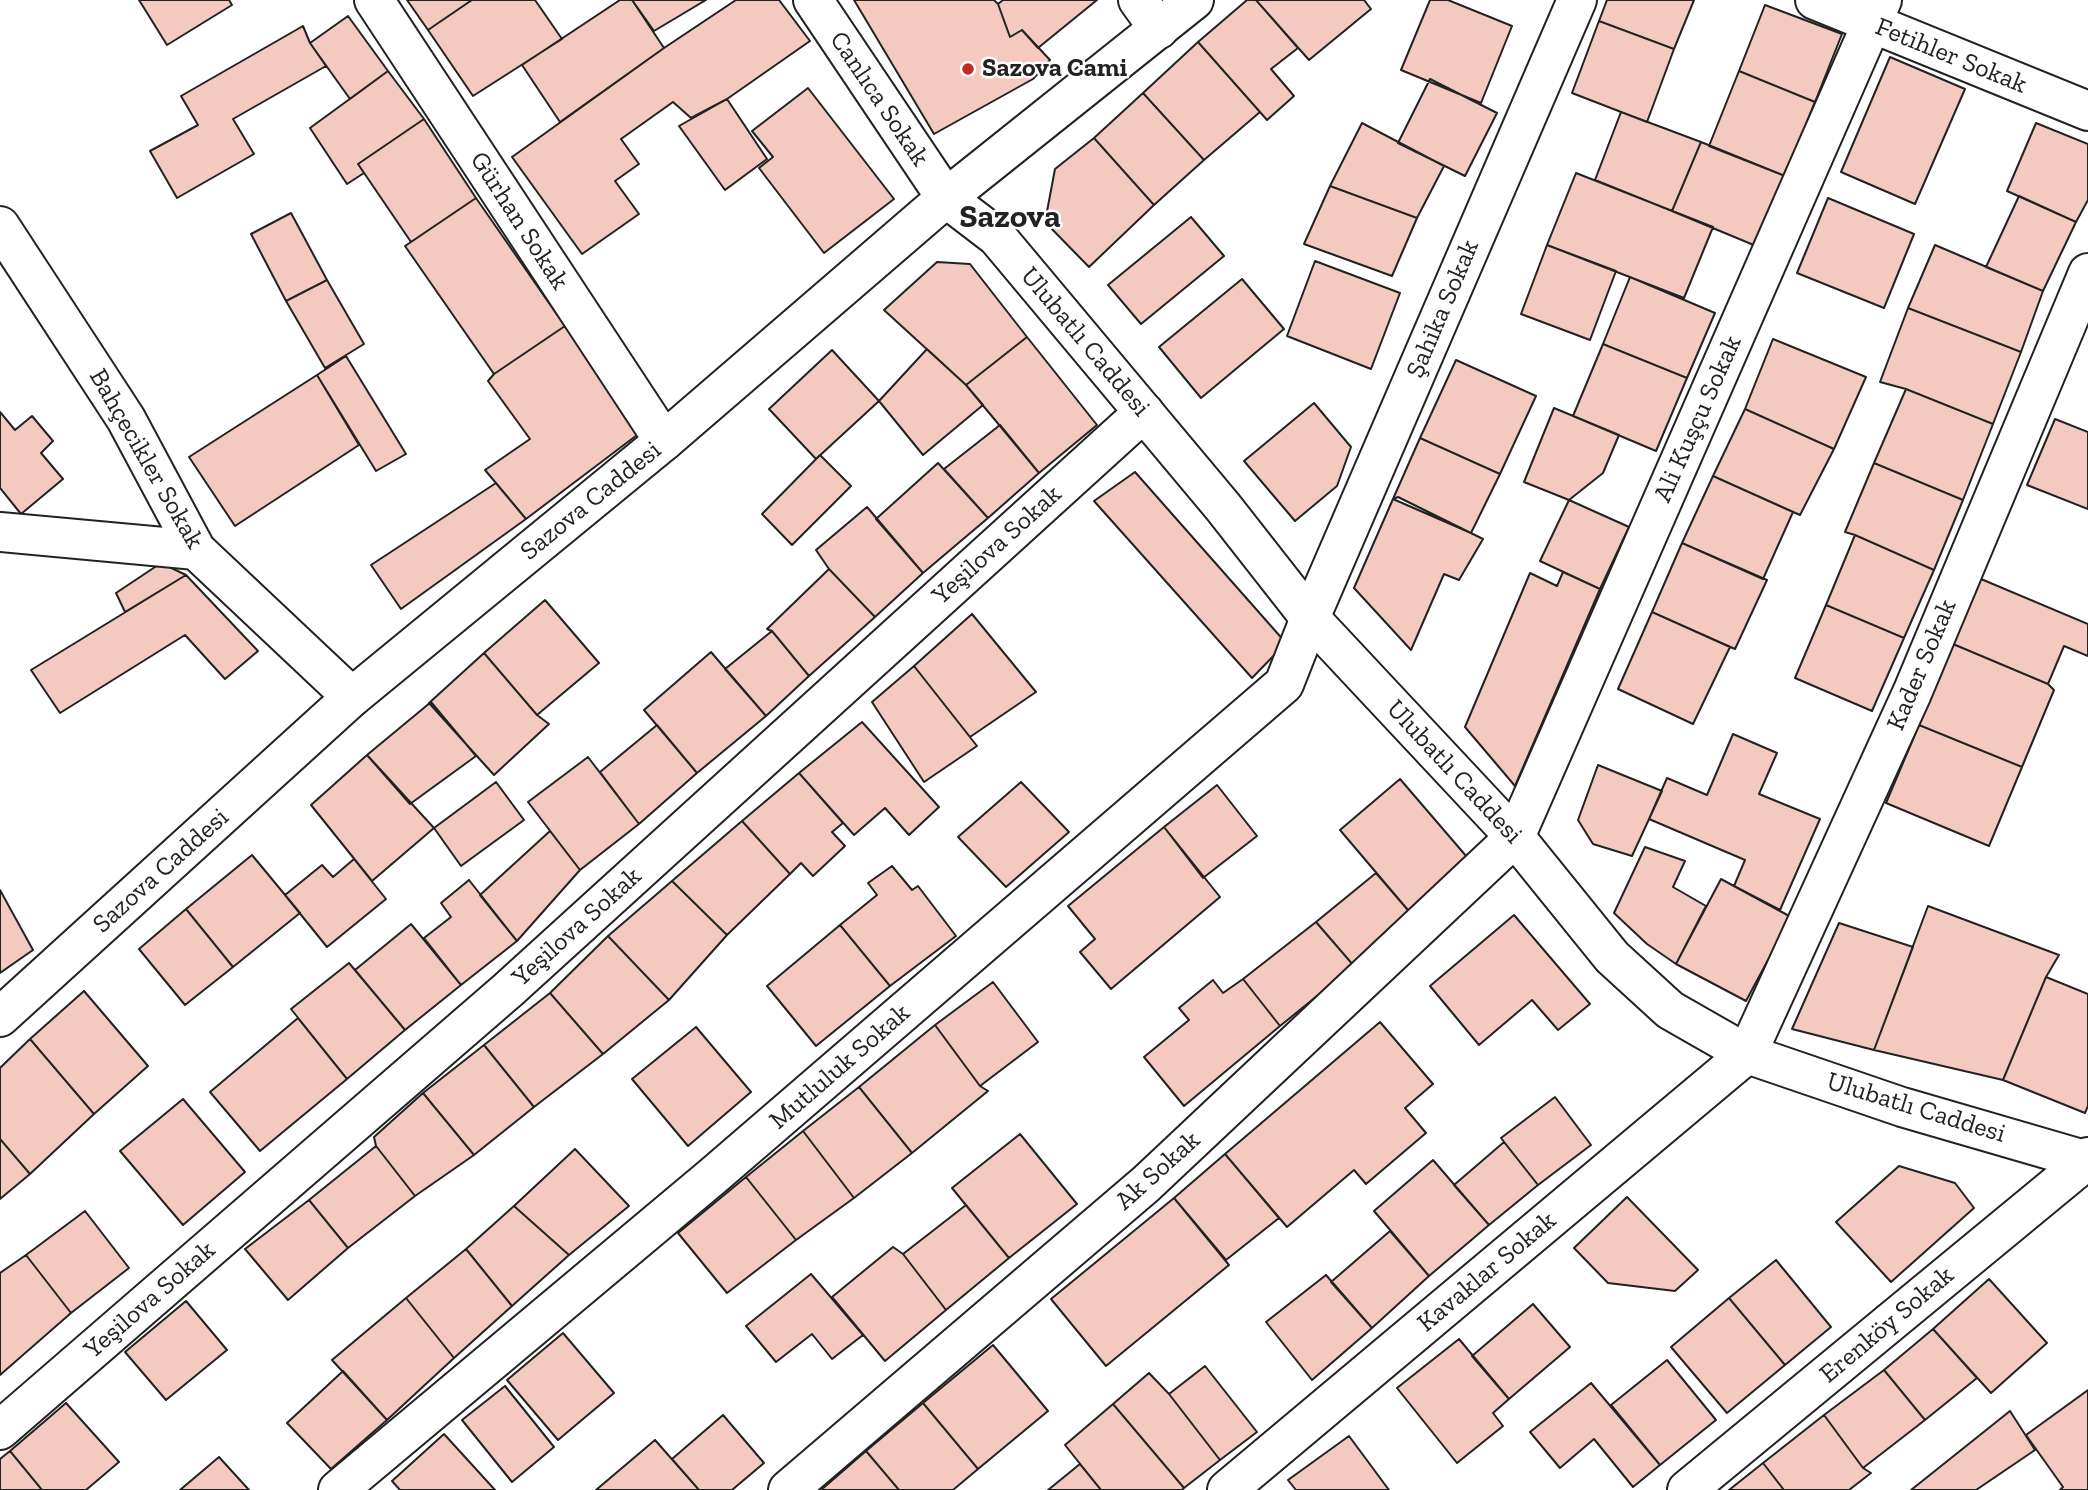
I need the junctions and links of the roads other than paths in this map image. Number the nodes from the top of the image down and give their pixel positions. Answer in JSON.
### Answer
{"nodes":[{"id":1,"x":374,"y":0,"type":"edge"},
{"id":2,"x":813,"y":0,"type":"edge"},
{"id":3,"x":1194,"y":0,"type":"edge"},
{"id":4,"x":1577,"y":0,"type":"edge"},
{"id":5,"x":1815,"y":0,"type":"edge"},
{"id":6,"x":1876,"y":12,"type":"edge"},
{"id":7,"x":1149,"y":15,"type":"edge"},
{"id":8,"x":2088,"y":111,"type":"edge"},
{"id":9,"x":946,"y":198,"type":"junction"},
{"id":10,"x":0,"y":226,"type":"edge"},
{"id":11,"x":2088,"y":274,"type":"edge"},
{"id":12,"x":1144,"y":412,"type":"junction"},
{"id":13,"x":664,"y":441,"type":"junction"},
{"id":14,"x":0,"y":531,"type":"edge"},
{"id":15,"x":195,"y":550,"type":"junction"},
{"id":16,"x":1310,"y":618,"type":"junction"},
{"id":17,"x":352,"y":696,"type":"junction"},
{"id":18,"x":1515,"y":837,"type":"junction"},
{"id":19,"x":0,"y":1017,"type":"edge"},
{"id":20,"x":1748,"y":1054,"type":"junction"},
{"id":21,"x":2087,"y":1159,"type":"edge"},
{"id":22,"x":0,"y":1430,"type":"edge"},
{"id":23,"x":347,"y":1487,"type":"edge"},
{"id":24,"x":788,"y":1490,"type":"edge"},
{"id":25,"x":1227,"y":1490,"type":"edge"},
{"id":26,"x":1687,"y":1490,"type":"edge"}],
"edges":[{"from":1,"to":13,"type":"street","name":"Gürhan Sokak"},
{"from":2,"to":9,"type":"street","name":"Canlıca Sokak"},
{"from":3,"to":7,"type":"street","name":"Sazova Caddesi"},
{"from":4,"to":16,"type":"street","name":"Şahika Sokak"},
{"from":5,"to":6,"type":"street","name":"Fetihler Sokak"},
{"from":6,"to":8,"type":"street","name":"Fetihler Sokak"},
{"from":6,"to":18,"type":"street","name":"Ali Kuşçu Sokak"},
{"from":7,"to":9,"type":"street","name":"Sazova Caddesi"},
{"from":9,"to":12,"type":"street","name":"Ulubatlı Caddesi"},
{"from":9,"to":13,"type":"street","name":"Sazova Caddesi"},
{"from":10,"to":15,"type":"street","name":"Bahçecikler Sokak"},
{"from":11,"to":20,"type":"street","name":"Kader Sokak"},
{"from":12,"to":16,"type":"street","name":"Ulubatlı Caddesi"},
{"from":12,"to":22,"type":"street","name":"Yeşilova Sokak"},
{"from":13,"to":17,"type":"street","name":"Sazova Caddesi"},
{"from":14,"to":15,"type":"street"},
{"from":15,"to":17,"type":"street","name":"Bahçecikler Sokak"},
{"from":16,"to":18,"type":"street","name":"Ulubatlı Caddesi"},
{"from":16,"to":23,"type":"street","name":"Mutluluk Sokak"},
{"from":17,"to":19,"type":"street","name":"Sazova Caddesi"},
{"from":18,"to":20,"type":"street","name":"Ulubatlı Caddesi"},
{"from":18,"to":24,"type":"street","name":"Ak Sokak"},
{"from":20,"to":21,"type":"street","name":"Ulubatlı Caddesi"},
{"from":20,"to":25,"type":"street","name":"Kavaklar Sokak"},
{"from":21,"to":26,"type":"street","name":"Erenköy Sokak"}]}
